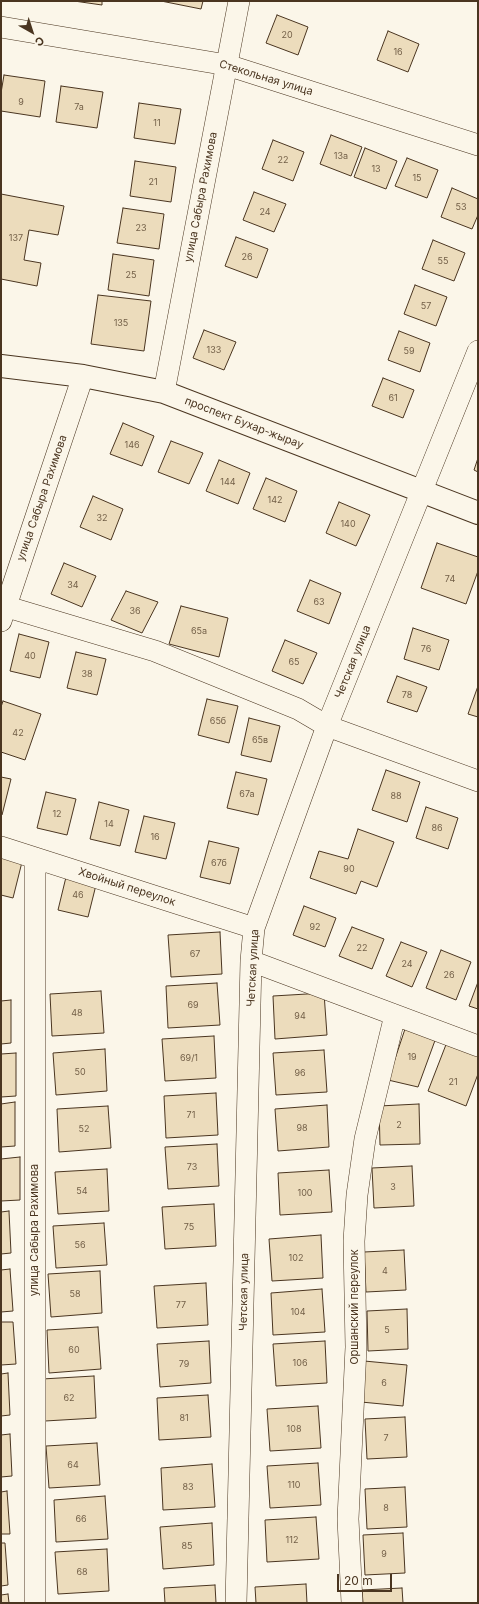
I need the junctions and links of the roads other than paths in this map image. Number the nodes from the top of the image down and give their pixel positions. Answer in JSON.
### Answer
{"nodes":[{"id":1,"x":239,"y":1,"type":"edge"},
{"id":2,"x":1,"y":27,"type":"edge"},
{"id":3,"x":227,"y":65,"type":"junction"},
{"id":4,"x":478,"y":145,"type":"edge"},
{"id":5,"x":478,"y":351,"type":"edge"},
{"id":6,"x":1,"y":366,"type":"edge"},
{"id":7,"x":83,"y":376,"type":"junction"},
{"id":8,"x":164,"y":392,"type":"junction"},
{"id":9,"x":421,"y":492,"type":"junction"},
{"id":10,"x":478,"y":513,"type":"edge"},
{"id":11,"x":3,"y":610,"type":"edge"},
{"id":12,"x":328,"y":726,"type":"junction"},
{"id":13,"x":478,"y":781,"type":"edge"},
{"id":14,"x":1,"y":847,"type":"edge"},
{"id":15,"x":35,"y":858,"type":"junction"},
{"id":16,"x":254,"y":928,"type":"junction"},
{"id":17,"x":251,"y":961,"type":"junction"},
{"id":18,"x":395,"y":1015,"type":"junction"},
{"id":19,"x":478,"y":1046,"type":"edge"},
{"id":20,"x":35,"y":1603,"type":"edge"},
{"id":21,"x":236,"y":1603,"type":"edge"},
{"id":22,"x":352,"y":1603,"type":"edge"}],
"edges":[{"from":1,"to":3,"type":"street","name":"улица Сабыра Рахимова"},
{"from":2,"to":3,"type":"street","name":"Стекольная улица"},
{"from":3,"to":4,"type":"street","name":"Стекольная улица"},
{"from":3,"to":8,"type":"street","name":"улица Сабыра Рахимова"},
{"from":5,"to":9,"type":"street","name":"Четская улица"},
{"from":6,"to":7,"type":"main road","name":"проспект Бухар-жырау"},
{"from":7,"to":8,"type":"main road","name":"проспект Бухар-жырау"},
{"from":7,"to":11,"type":"street","name":"улица Сабыра Рахимова"},
{"from":8,"to":9,"type":"main road","name":"проспект Бухар-жырау"},
{"from":9,"to":10,"type":"main road","name":"проспект Бухар-жырау"},
{"from":9,"to":12,"type":"street","name":"Четская улица"},
{"from":11,"to":12,"type":"street"},
{"from":12,"to":13,"type":"street"},
{"from":12,"to":16,"type":"street","name":"Четская улица"},
{"from":14,"to":15,"type":"street","name":"Хвойный переулок"},
{"from":15,"to":16,"type":"street","name":"Хвойный переулок"},
{"from":15,"to":20,"type":"street","name":"улица Сабыра Рахимова"},
{"from":16,"to":17,"type":"street","name":"Четская улица"},
{"from":17,"to":18,"type":"street"},
{"from":17,"to":21,"type":"street","name":"Четская улица"},
{"from":18,"to":19,"type":"street"},
{"from":18,"to":22,"type":"street","name":"Оршанский переулок"}]}
